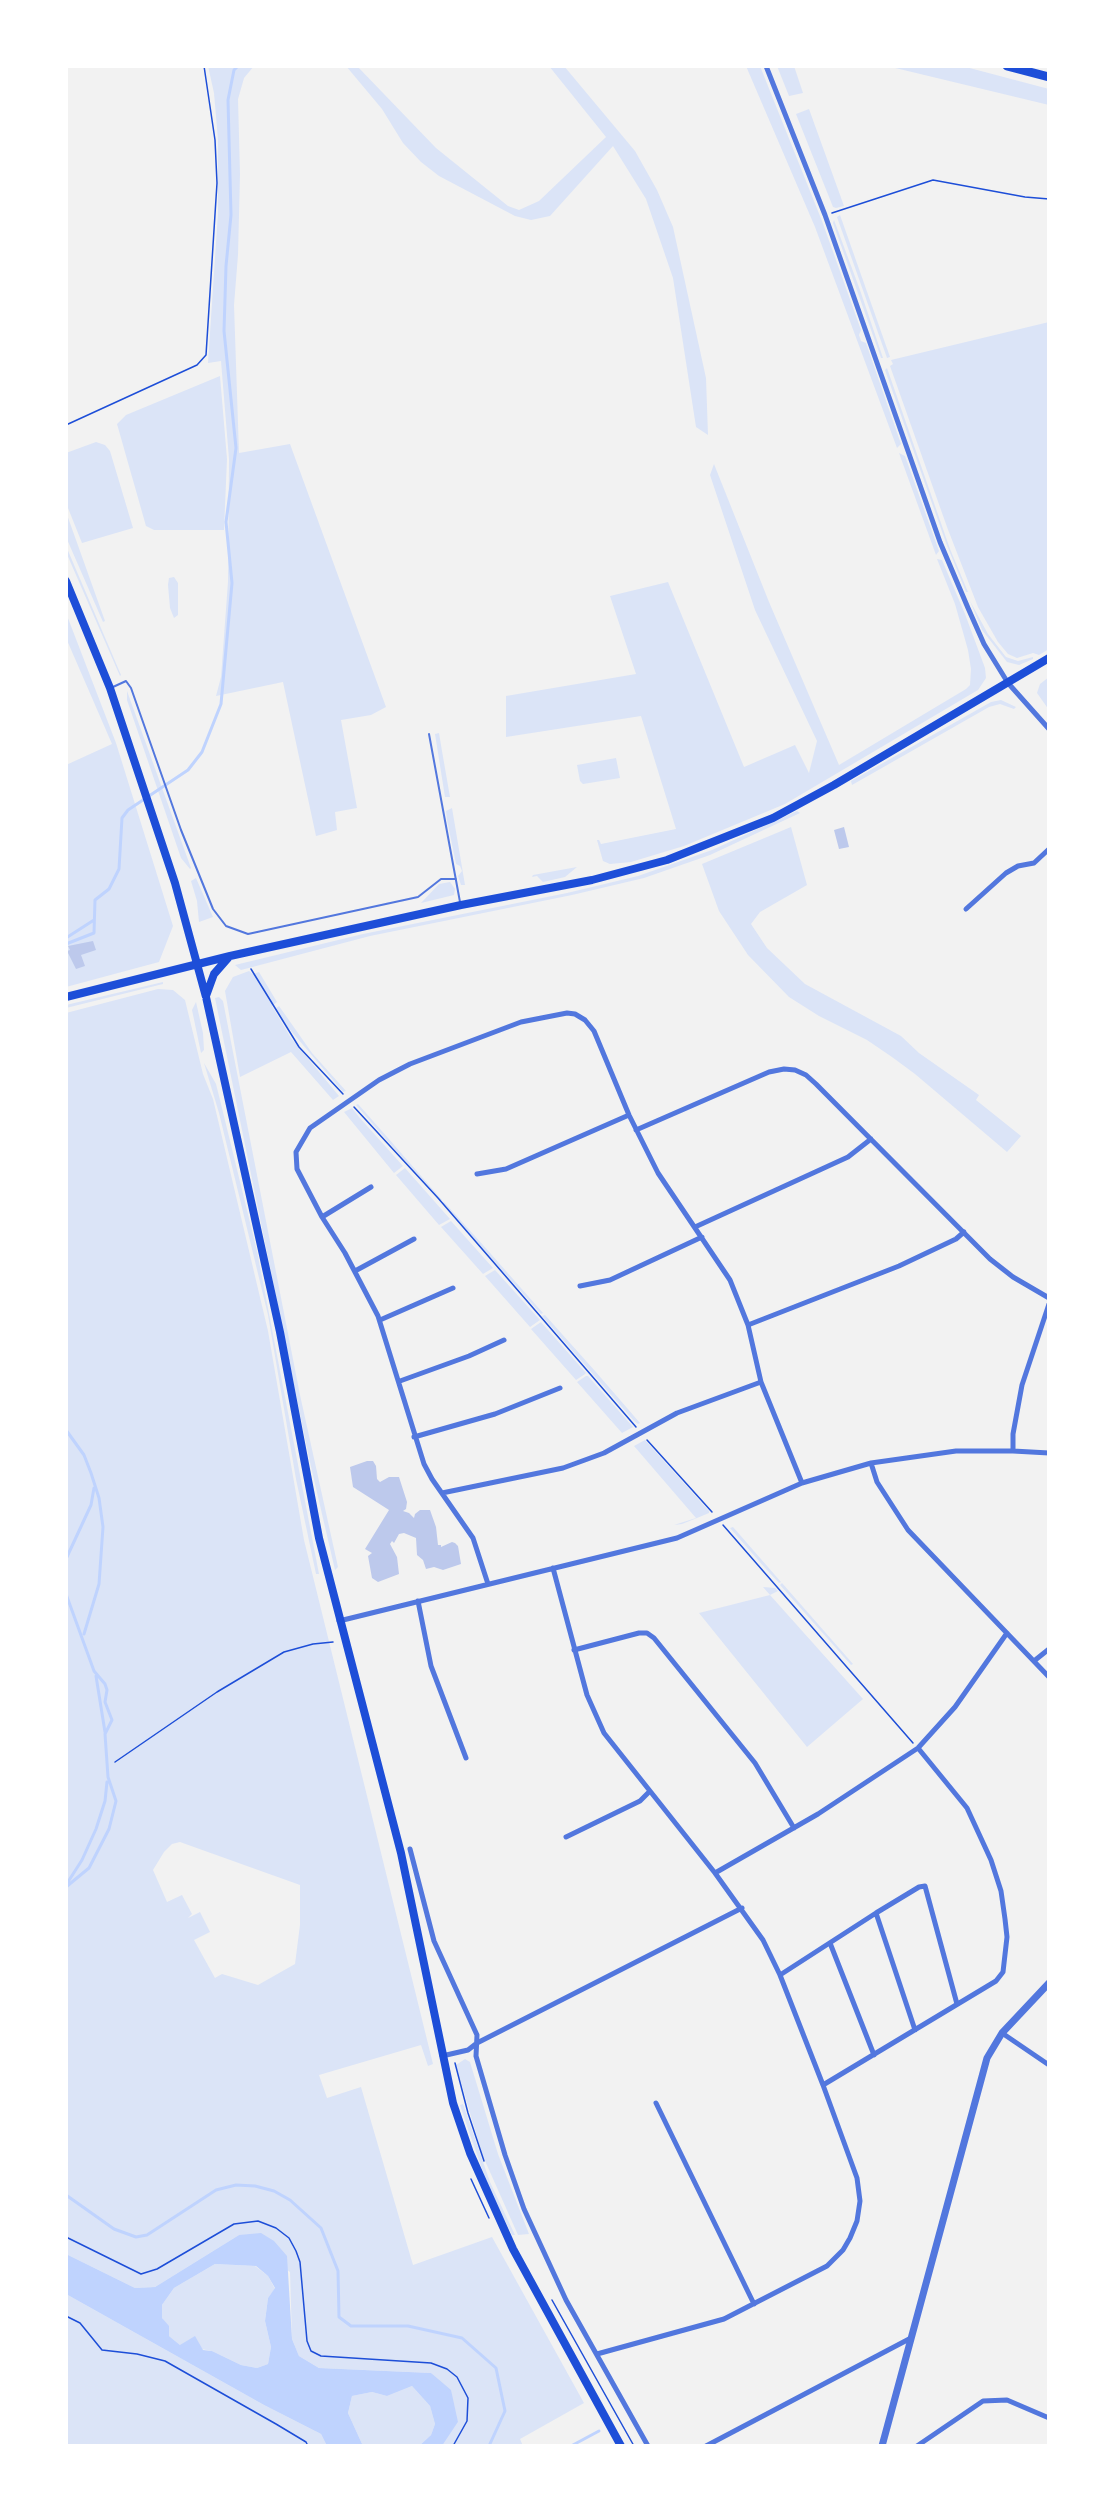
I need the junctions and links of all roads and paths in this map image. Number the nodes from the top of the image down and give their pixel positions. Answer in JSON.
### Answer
{"nodes":[{"id":1,"x":204,"y":66,"type":"edge"},
{"id":2,"x":766,"y":66,"type":"edge"},
{"id":3,"x":1007,"y":66,"type":"edge"},
{"id":4,"x":1049,"y":76,"type":"edge"},
{"id":5,"x":1049,"y":199,"type":"edge"},
{"id":6,"x":825,"y":215,"type":"junction"},
{"id":7,"x":66,"y":425,"type":"edge"},
{"id":8,"x":66,"y":580,"type":"edge"},
{"id":9,"x":1049,"y":658,"type":"edge"},
{"id":10,"x":1008,"y":683,"type":"junction"},
{"id":11,"x":110,"y":688,"type":"junction"},
{"id":12,"x":1049,"y":729,"type":"edge"},
{"id":13,"x":429,"y":734,"type":"dead end"},
{"id":14,"x":1049,"y":849,"type":"edge"},
{"id":15,"x":456,"y":879,"type":"junction"},
{"id":16,"x":461,"y":905,"type":"junction"},
{"id":17,"x":966,"y":909,"type":"dead end"},
{"id":18,"x":231,"y":956,"type":"junction"},
{"id":19,"x":197,"y":964,"type":"junction"},
{"id":20,"x":251,"y":969,"type":"dead end"},
{"id":21,"x":66,"y":997,"type":"edge"},
{"id":22,"x":206,"y":998,"type":"junction"},
{"id":23,"x":348,"y":1100,"type":"junction"},
{"id":24,"x":629,"y":1115,"type":"junction"},
{"id":25,"x":636,"y":1130,"type":"junction"},
{"id":26,"x":871,"y":1139,"type":"junction"},
{"id":27,"x":477,"y":1174,"type":"dead end"},
{"id":28,"x":372,"y":1187,"type":"dead end"},
{"id":29,"x":322,"y":1217,"type":"junction"},
{"id":30,"x":695,"y":1227,"type":"junction"},
{"id":31,"x":964,"y":1232,"type":"junction"},
{"id":32,"x":702,"y":1237,"type":"junction"},
{"id":33,"x":414,"y":1239,"type":"dead end"},
{"id":34,"x":355,"y":1270,"type":"junction"},
{"id":35,"x":580,"y":1286,"type":"dead end"},
{"id":36,"x":453,"y":1288,"type":"dead end"},
{"id":37,"x":1049,"y":1298,"type":"edge"},
{"id":38,"x":1049,"y":1304,"type":"edge"},
{"id":39,"x":380,"y":1320,"type":"junction"},
{"id":40,"x":748,"y":1325,"type":"junction"},
{"id":41,"x":504,"y":1340,"type":"dead end"},
{"id":42,"x":400,"y":1382,"type":"junction"},
{"id":43,"x":761,"y":1382,"type":"junction"},
{"id":44,"x":561,"y":1388,"type":"dead end"},
{"id":45,"x":640,"y":1432,"type":"junction"},
{"id":46,"x":414,"y":1437,"type":"junction"},
{"id":47,"x":1013,"y":1451,"type":"junction"},
{"id":48,"x":1049,"y":1454,"type":"edge"},
{"id":49,"x":871,"y":1462,"type":"junction"},
{"id":50,"x":802,"y":1483,"type":"junction"},
{"id":51,"x":442,"y":1493,"type":"junction"},
{"id":52,"x":719,"y":1521,"type":"junction"},
{"id":53,"x":553,"y":1568,"type":"junction"},
{"id":54,"x":488,"y":1584,"type":"junction"},
{"id":55,"x":418,"y":1601,"type":"junction"},
{"id":56,"x":339,"y":1621,"type":"junction"},
{"id":57,"x":1006,"y":1634,"type":"junction"},
{"id":58,"x":333,"y":1642,"type":"dead end"},
{"id":59,"x":1049,"y":1649,"type":"edge"},
{"id":60,"x":574,"y":1650,"type":"junction"},
{"id":61,"x":1034,"y":1661,"type":"junction"},
{"id":62,"x":1049,"y":1677,"type":"edge"},
{"id":63,"x":918,"y":1748,"type":"junction"},
{"id":64,"x":466,"y":1758,"type":"dead end"},
{"id":65,"x":115,"y":1762,"type":"dead end"},
{"id":66,"x":649,"y":1792,"type":"junction"},
{"id":67,"x":794,"y":1828,"type":"junction"},
{"id":68,"x":566,"y":1837,"type":"dead end"},
{"id":69,"x":410,"y":1849,"type":"dead end"},
{"id":70,"x":715,"y":1873,"type":"junction"},
{"id":71,"x":742,"y":1908,"type":"junction"},
{"id":72,"x":876,"y":1913,"type":"junction"},
{"id":73,"x":830,"y":1943,"type":"junction"},
{"id":74,"x":780,"y":1975,"type":"junction"},
{"id":75,"x":1049,"y":1983,"type":"edge"},
{"id":76,"x":957,"y":2004,"type":"junction"},
{"id":77,"x":915,"y":2030,"type":"junction"},
{"id":78,"x":1002,"y":2033,"type":"junction"},
{"id":79,"x":477,"y":2043,"type":"junction"},
{"id":80,"x":452,"y":2053,"type":"junction"},
{"id":81,"x":874,"y":2055,"type":"junction"},
{"id":82,"x":442,"y":2056,"type":"junction"},
{"id":83,"x":1049,"y":2065,"type":"edge"},
{"id":84,"x":823,"y":2085,"type":"junction"},
{"id":85,"x":656,"y":2103,"type":"dead end"},
{"id":86,"x":485,"y":2162,"type":"dead end"},
{"id":87,"x":66,"y":2237,"type":"edge"},
{"id":88,"x":552,"y":2300,"type":"dead end"},
{"id":89,"x":754,"y":2304,"type":"junction"},
{"id":90,"x":66,"y":2316,"type":"edge"},
{"id":91,"x":911,"y":2337,"type":"junction"},
{"id":92,"x":597,"y":2354,"type":"junction"},
{"id":93,"x":1049,"y":2418,"type":"edge"},
{"id":94,"x":308,"y":2446,"type":"edge"},
{"id":95,"x":453,"y":2446,"type":"edge"},
{"id":96,"x":621,"y":2446,"type":"edge"},
{"id":97,"x":634,"y":2446,"type":"edge"},
{"id":98,"x":648,"y":2446,"type":"edge"},
{"id":99,"x":706,"y":2446,"type":"edge"},
{"id":100,"x":882,"y":2446,"type":"edge"},
{"id":101,"x":917,"y":2446,"type":"edge"}],
"edges":[{"from":1,"to":7,"type":"path"},
{"from":2,"to":6,"type":"street"},
{"from":3,"to":4,"type":"highway"},
{"from":5,"to":6,"type":"path"},
{"from":6,"to":10,"type":"street"},
{"from":8,"to":11,"type":"main road"},
{"from":9,"to":10,"type":"main road"},
{"from":10,"to":12,"type":"street"},
{"from":10,"to":16,"type":"main road"},
{"from":11,"to":15,"type":"lane"},
{"from":11,"to":19,"type":"main road"},
{"from":13,"to":15,"type":"lane"},
{"from":14,"to":17,"type":"street"},
{"from":15,"to":16,"type":"lane"},
{"from":16,"to":18,"type":"main road"},
{"from":18,"to":19,"type":"main road"},
{"from":18,"to":22,"type":"main road"},
{"from":19,"to":21,"type":"main road"},
{"from":19,"to":22,"type":"main road"},
{"from":20,"to":23,"type":"path"},
{"from":22,"to":56,"type":"main road"},
{"from":23,"to":24,"type":"street"},
{"from":23,"to":29,"type":"street"},
{"from":23,"to":45,"type":"path"},
{"from":24,"to":25,"type":"street"},
{"from":24,"to":27,"type":"street"},
{"from":25,"to":26,"type":"street"},
{"from":25,"to":30,"type":"street"},
{"from":26,"to":30,"type":"street"},
{"from":26,"to":31,"type":"street"},
{"from":28,"to":29,"type":"street"},
{"from":29,"to":34,"type":"street"},
{"from":30,"to":32,"type":"street"},
{"from":31,"to":37,"type":"street"},
{"from":31,"to":40,"type":"street"},
{"from":32,"to":35,"type":"street"},
{"from":32,"to":40,"type":"street"},
{"from":33,"to":34,"type":"street"},
{"from":34,"to":39,"type":"street"},
{"from":36,"to":39,"type":"street"},
{"from":38,"to":47,"type":"street"},
{"from":39,"to":42,"type":"street"},
{"from":40,"to":43,"type":"street"},
{"from":41,"to":42,"type":"street"},
{"from":42,"to":46,"type":"street"},
{"from":43,"to":45,"type":"street"},
{"from":43,"to":50,"type":"street"},
{"from":44,"to":46,"type":"street"},
{"from":45,"to":51,"type":"street"},
{"from":45,"to":52,"type":"path"},
{"from":46,"to":51,"type":"street"},
{"from":47,"to":48,"type":"street"},
{"from":47,"to":49,"type":"street"},
{"from":49,"to":50,"type":"street"},
{"from":49,"to":57,"type":"street"},
{"from":50,"to":52,"type":"street"},
{"from":51,"to":54,"type":"street"},
{"from":52,"to":53,"type":"street"},
{"from":52,"to":63,"type":"path"},
{"from":53,"to":54,"type":"street"},
{"from":53,"to":60,"type":"street"},
{"from":54,"to":55,"type":"street"},
{"from":55,"to":56,"type":"street"},
{"from":55,"to":64,"type":"street"},
{"from":56,"to":82,"type":"main road"},
{"from":57,"to":61,"type":"street"},
{"from":57,"to":63,"type":"street"},
{"from":58,"to":65,"type":"path"},
{"from":59,"to":61,"type":"street"},
{"from":60,"to":66,"type":"street"},
{"from":60,"to":67,"type":"street"},
{"from":61,"to":62,"type":"street"},
{"from":63,"to":67,"type":"street"},
{"from":63,"to":76,"type":"street"},
{"from":66,"to":68,"type":"street"},
{"from":66,"to":70,"type":"street"},
{"from":67,"to":70,"type":"street"},
{"from":69,"to":79,"type":"street"},
{"from":70,"to":71,"type":"street"},
{"from":71,"to":74,"type":"street"},
{"from":71,"to":79,"type":"street"},
{"from":72,"to":73,"type":"street"},
{"from":72,"to":76,"type":"street"},
{"from":72,"to":77,"type":"street"},
{"from":73,"to":74,"type":"street"},
{"from":73,"to":81,"type":"street"},
{"from":74,"to":84,"type":"street"},
{"from":75,"to":78,"type":"street"},
{"from":76,"to":77,"type":"street"},
{"from":77,"to":81,"type":"street"},
{"from":78,"to":83,"type":"street"},
{"from":78,"to":91,"type":"street"},
{"from":79,"to":80,"type":"street"},
{"from":79,"to":92,"type":"street"},
{"from":80,"to":82,"type":"street"},
{"from":80,"to":86,"type":"path"},
{"from":81,"to":84,"type":"street"},
{"from":82,"to":96,"type":"main road"},
{"from":84,"to":89,"type":"street"},
{"from":85,"to":89,"type":"street"},
{"from":87,"to":95,"type":"path"},
{"from":88,"to":97,"type":"path"},
{"from":89,"to":92,"type":"street"},
{"from":90,"to":94,"type":"path"},
{"from":91,"to":99,"type":"street"},
{"from":91,"to":100,"type":"street"},
{"from":92,"to":98,"type":"street"},
{"from":93,"to":101,"type":"street"}]}
